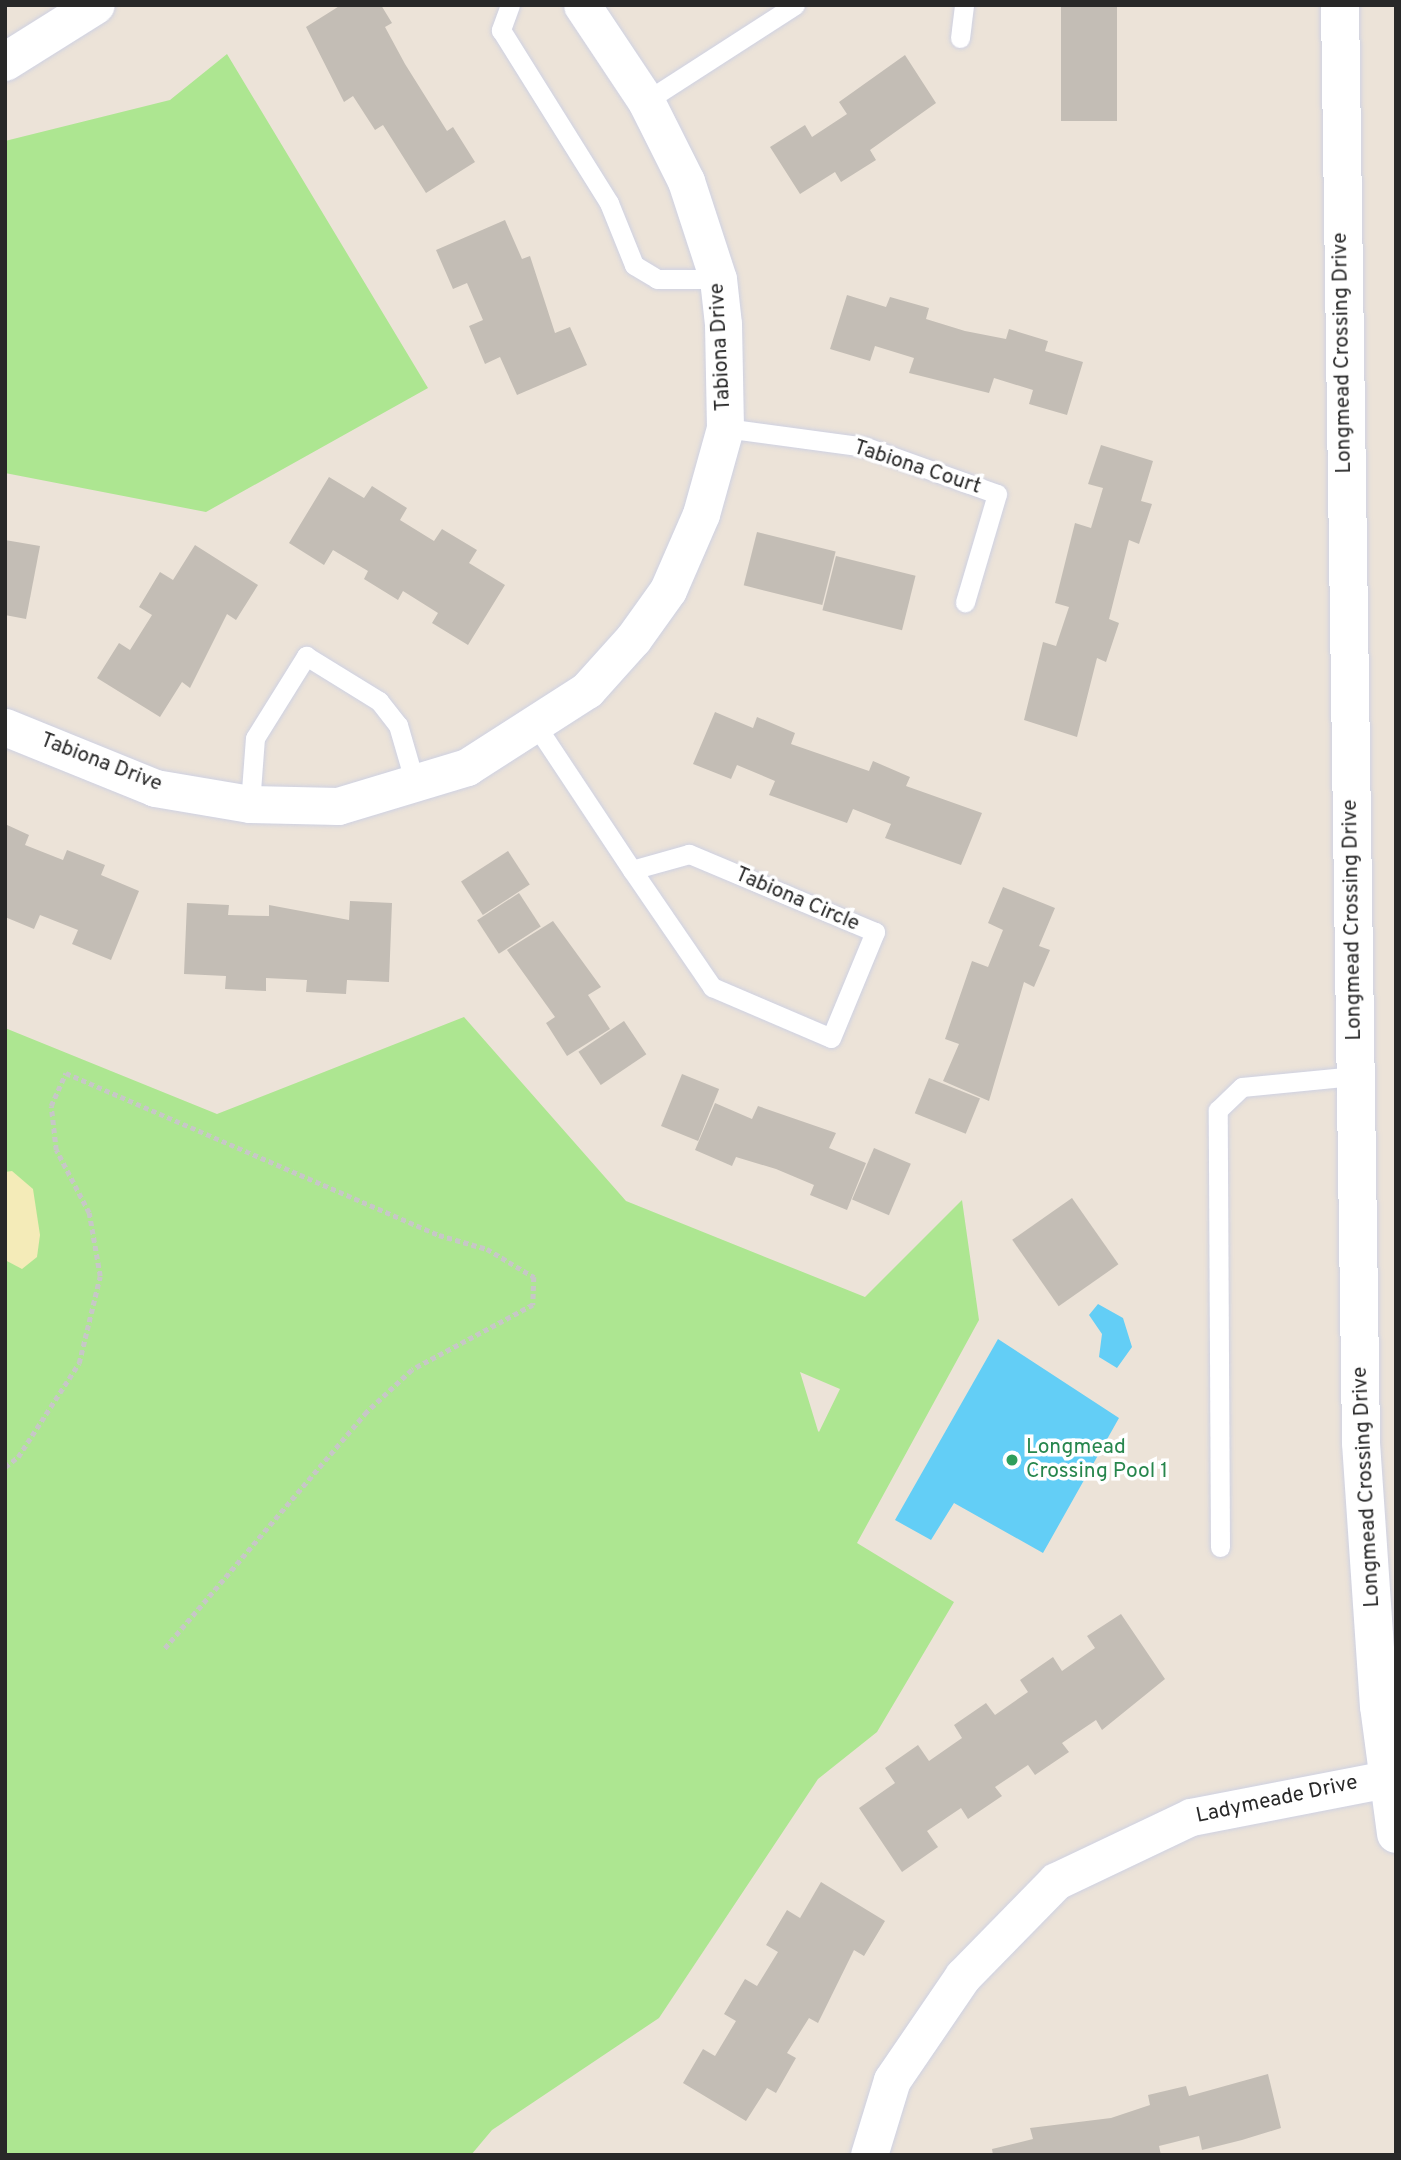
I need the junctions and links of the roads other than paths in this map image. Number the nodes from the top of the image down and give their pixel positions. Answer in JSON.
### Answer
{"nodes":[{"id":1,"x":96,"y":5,"type":"edge"},
{"id":2,"x":510,"y":5,"type":"edge"},
{"id":3,"x":582,"y":5,"type":"edge"},
{"id":4,"x":795,"y":5,"type":"edge"},
{"id":5,"x":964,"y":5,"type":"edge"},
{"id":6,"x":1340,"y":5,"type":"edge"},
{"id":7,"x":960,"y":38,"type":"dead end"},
{"id":8,"x":5,"y":62,"type":"edge"},
{"id":9,"x":646,"y":101,"type":"junction"},
{"id":10,"x":718,"y":279,"type":"junction"},
{"id":11,"x":725,"y":428,"type":"junction"},
{"id":12,"x":965,"y":602,"type":"dead end"},
{"id":13,"x":5,"y":727,"type":"edge"},
{"id":14,"x":537,"y":727,"type":"junction"},
{"id":15,"x":416,"y":787,"type":"junction"},
{"id":16,"x":250,"y":804,"type":"junction"},
{"id":17,"x":632,"y":870,"type":"junction"},
{"id":18,"x":1355,"y":1076,"type":"junction"},
{"id":19,"x":1220,"y":1547,"type":"dead end"},
{"id":20,"x":1392,"y":1778,"type":"edge"},
{"id":21,"x":1396,"y":1834,"type":"edge"},
{"id":22,"x":869,"y":2155,"type":"edge"}],
"edges":[{"from":1,"to":8,"type":"street"},
{"from":2,"to":10,"type":"lane"},
{"from":3,"to":9,"type":"street","name":"Tabiona Drive"},
{"from":4,"to":9,"type":"lane"},
{"from":5,"to":7,"type":"lane"},
{"from":6,"to":18,"type":"street","name":"Longmead Crossing Drive"},
{"from":9,"to":10,"type":"street","name":"Tabiona Drive"},
{"from":10,"to":11,"type":"street","name":"Tabiona Drive"},
{"from":11,"to":12,"type":"lane","name":"Tabiona Court"},
{"from":11,"to":14,"type":"street","name":"Tabiona Drive"},
{"from":13,"to":16,"type":"street","name":"Tabiona Drive"},
{"from":14,"to":15,"type":"street","name":"Tabiona Drive"},
{"from":14,"to":17,"type":"lane","name":"Tabiona Circle"},
{"from":15,"to":16,"type":"street","name":"Tabiona Drive"},
{"from":15,"to":16,"type":"lane"},
{"from":17,"to":17,"type":"lane","name":"Tabiona Circle"},
{"from":18,"to":19,"type":"lane"},
{"from":18,"to":20,"type":"street","name":"Longmead Crossing Drive"},
{"from":20,"to":21,"type":"street","name":"Longmead Crossing Drive"},
{"from":20,"to":22,"type":"street","name":"Ladymeade Drive"}]}
